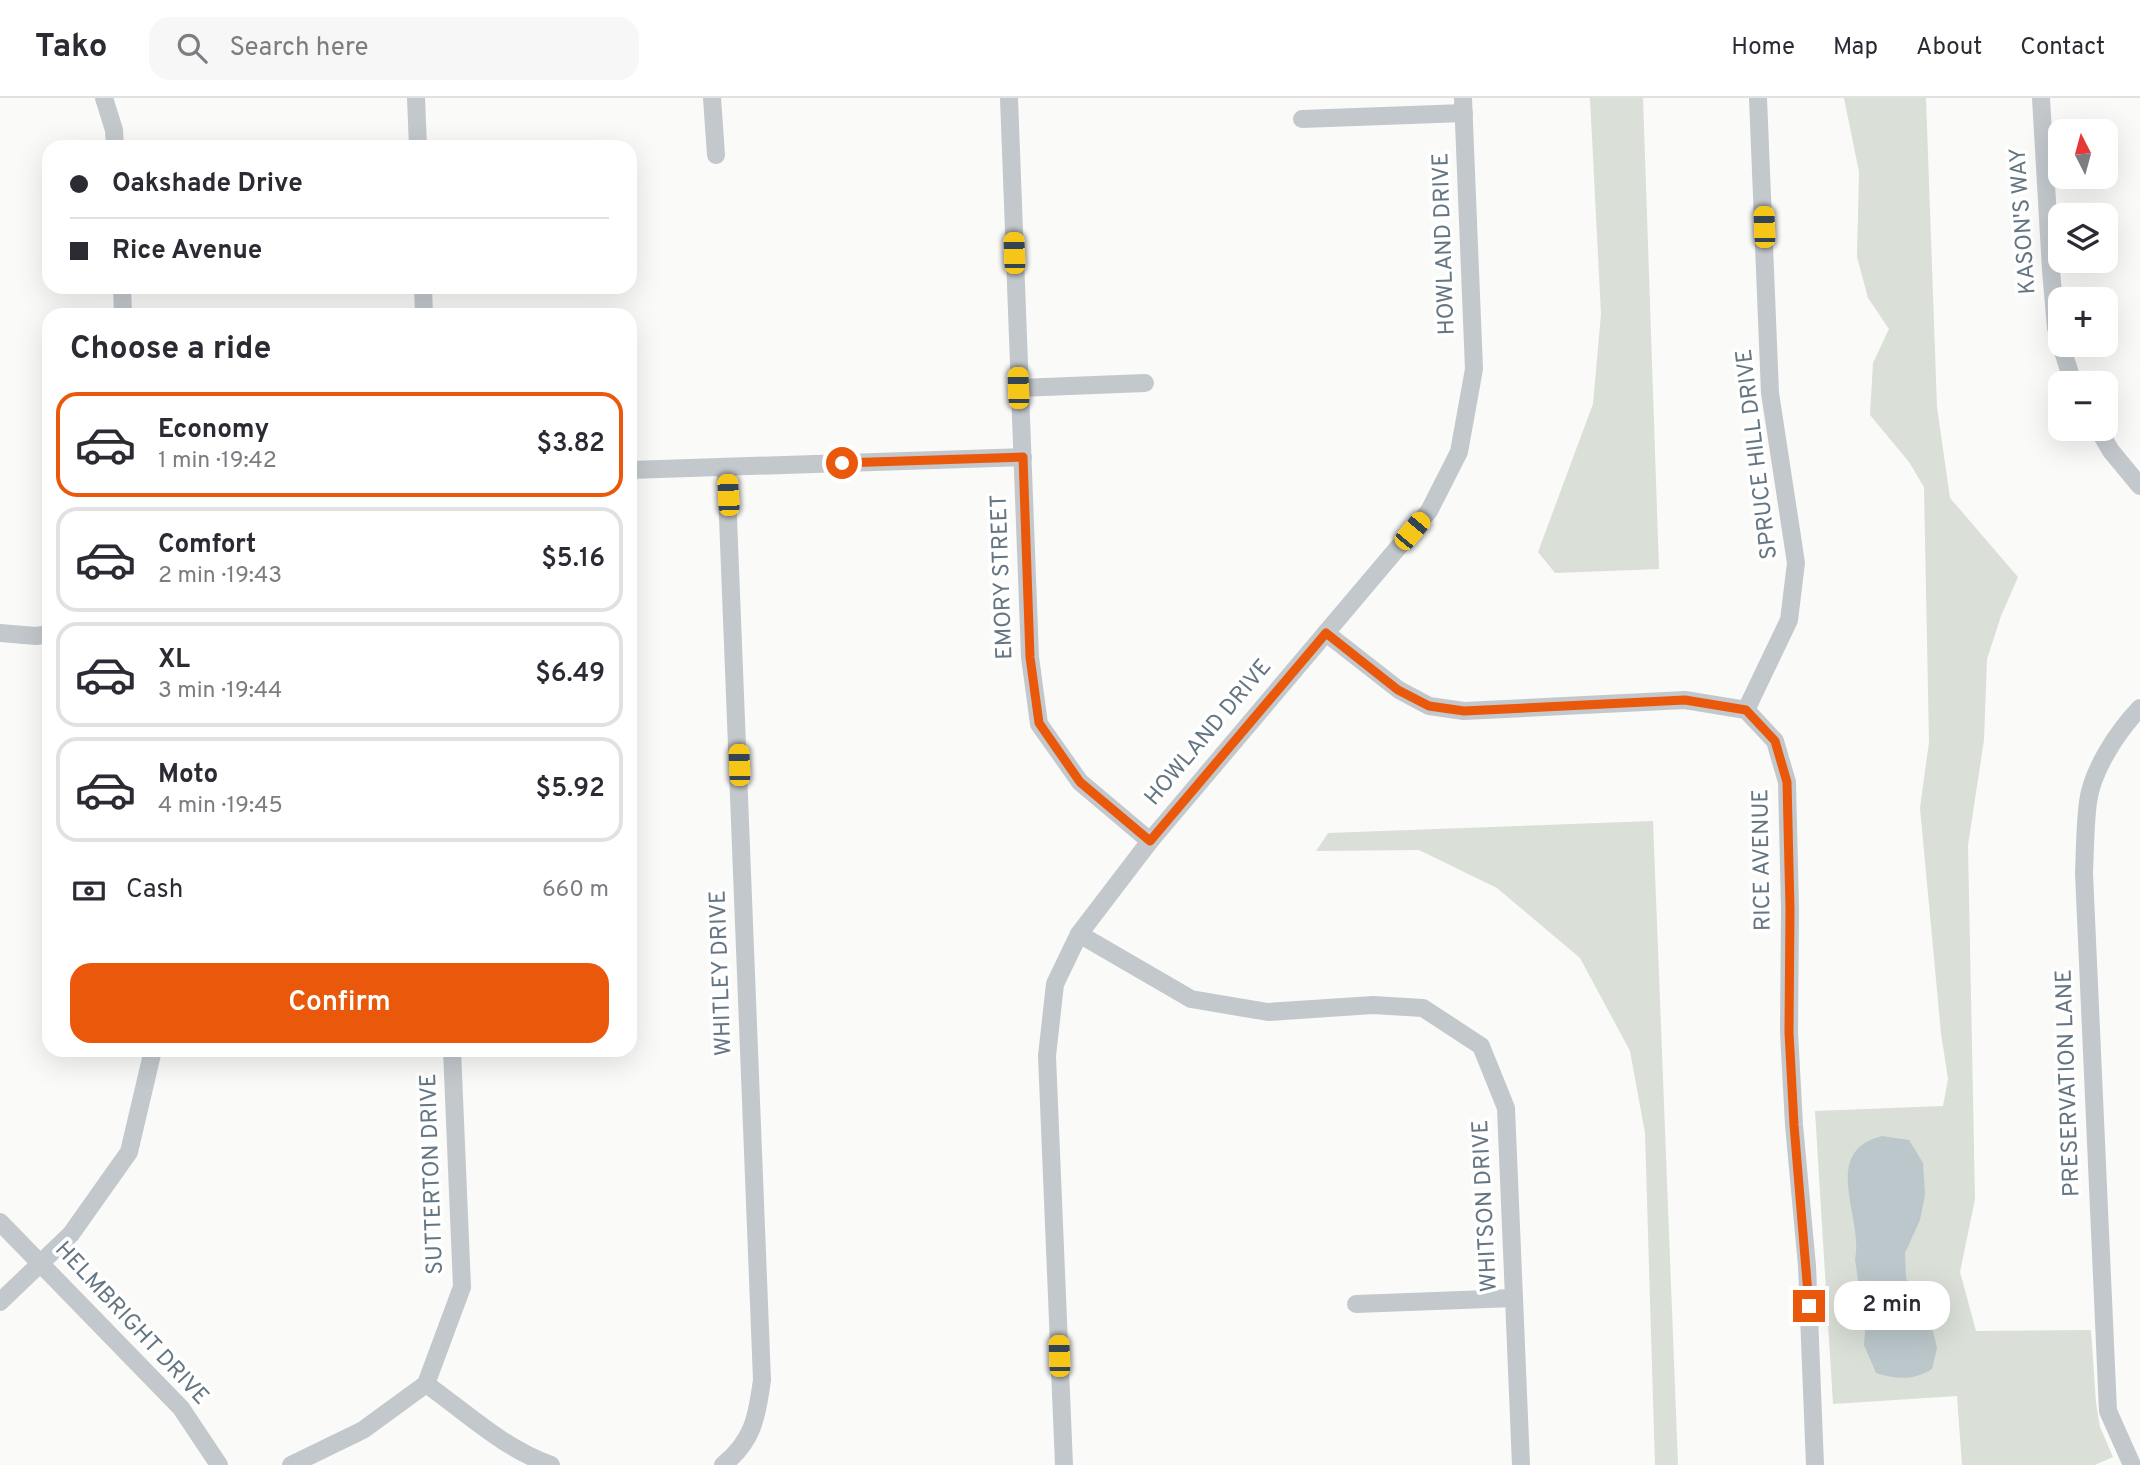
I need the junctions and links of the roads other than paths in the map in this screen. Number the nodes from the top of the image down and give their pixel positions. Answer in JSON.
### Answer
{"nodes":[{"id":1,"x":104,"y":98,"type":"edge"},
{"id":2,"x":416,"y":98,"type":"edge"},
{"id":3,"x":712,"y":98,"type":"edge"},
{"id":4,"x":1009,"y":98,"type":"edge"},
{"id":5,"x":1758,"y":98,"type":"edge"},
{"id":6,"x":2041,"y":98,"type":"edge"},
{"id":7,"x":1463,"y":105,"type":"edge"},
{"id":8,"x":1302,"y":119,"type":"dead end"},
{"id":9,"x":115,"y":140,"type":"edge"},
{"id":10,"x":418,"y":140,"type":"edge"},
{"id":11,"x":716,"y":155,"type":"dead end"},
{"id":12,"x":2052,"y":287,"type":"edge"},
{"id":13,"x":1145,"y":383,"type":"dead end"},
{"id":14,"x":1018,"y":388,"type":"junction"},
{"id":15,"x":2105,"y":441,"type":"edge"},
{"id":16,"x":1023,"y":457,"type":"junction"},
{"id":17,"x":726,"y":467,"type":"junction"},
{"id":18,"x":637,"y":470,"type":"edge"},
{"id":19,"x":2140,"y":485,"type":"edge"},
{"id":20,"x":0,"y":633,"type":"edge"},
{"id":21,"x":1326,"y":633,"type":"junction"},
{"id":22,"x":42,"y":635,"type":"edge"},
{"id":23,"x":2140,"y":708,"type":"edge"},
{"id":24,"x":1746,"y":710,"type":"junction"},
{"id":25,"x":1150,"y":841,"type":"junction"},
{"id":26,"x":1079,"y":934,"type":"junction"},
{"id":27,"x":151,"y":1057,"type":"edge"},
{"id":28,"x":452,"y":1057,"type":"edge"},
{"id":29,"x":0,"y":1223,"type":"edge"},
{"id":30,"x":41,"y":1264,"type":"junction"},
{"id":31,"x":1514,"y":1298,"type":"junction"},
{"id":32,"x":0,"y":1302,"type":"edge"},
{"id":33,"x":1356,"y":1304,"type":"dead end"},
{"id":34,"x":426,"y":1384,"type":"junction"},
{"id":35,"x":219,"y":1465,"type":"edge"},
{"id":36,"x":291,"y":1465,"type":"edge"},
{"id":37,"x":551,"y":1465,"type":"edge"},
{"id":38,"x":723,"y":1465,"type":"edge"},
{"id":39,"x":1063,"y":1465,"type":"edge"},
{"id":40,"x":1521,"y":1465,"type":"edge"},
{"id":41,"x":1815,"y":1465,"type":"edge"},
{"id":42,"x":2132,"y":1465,"type":"edge"}],
"edges":[{"from":1,"to":9,"type":"street"},
{"from":2,"to":10,"type":"street"},
{"from":3,"to":11,"type":"street"},
{"from":4,"to":14,"type":"street","name":"EMORY STREET"},
{"from":5,"to":24,"type":"street","name":"SPRUCE HILL DRIVE"},
{"from":6,"to":12,"type":"street","name":"KASON'S WAY"},
{"from":7,"to":8,"type":"street"},
{"from":7,"to":21,"type":"street","name":"HOWLAND DRIVE"},
{"from":13,"to":14,"type":"street"},
{"from":14,"to":16,"type":"street","name":"EMORY STREET"},
{"from":15,"to":19,"type":"street"},
{"from":16,"to":17,"type":"street"},
{"from":16,"to":25,"type":"street","name":"EMORY STREET"},
{"from":17,"to":18,"type":"street"},
{"from":17,"to":38,"type":"street","name":"WHITLEY DRIVE"},
{"from":20,"to":22,"type":"street"},
{"from":21,"to":24,"type":"street"},
{"from":21,"to":25,"type":"street","name":"HOWLAND DRIVE"},
{"from":23,"to":42,"type":"street","name":"PRESERVATION LANE"},
{"from":24,"to":41,"type":"street","name":"RICE AVENUE"},
{"from":25,"to":26,"type":"street","name":"HOWLAND DRIVE"},
{"from":26,"to":31,"type":"street","name":"WHITSON DRIVE"},
{"from":26,"to":39,"type":"street","name":"HOWLAND DRIVE"},
{"from":27,"to":30,"type":"street"},
{"from":28,"to":34,"type":"street","name":"SUTTERTON DRIVE"},
{"from":29,"to":30,"type":"street","name":"HELMBRIGHT DRIVE"},
{"from":30,"to":32,"type":"street"},
{"from":30,"to":35,"type":"street","name":"HELMBRIGHT DRIVE"},
{"from":31,"to":33,"type":"street"},
{"from":31,"to":40,"type":"street","name":"WHITSON DRIVE"},
{"from":34,"to":36,"type":"street"},
{"from":34,"to":37,"type":"street"}]}
